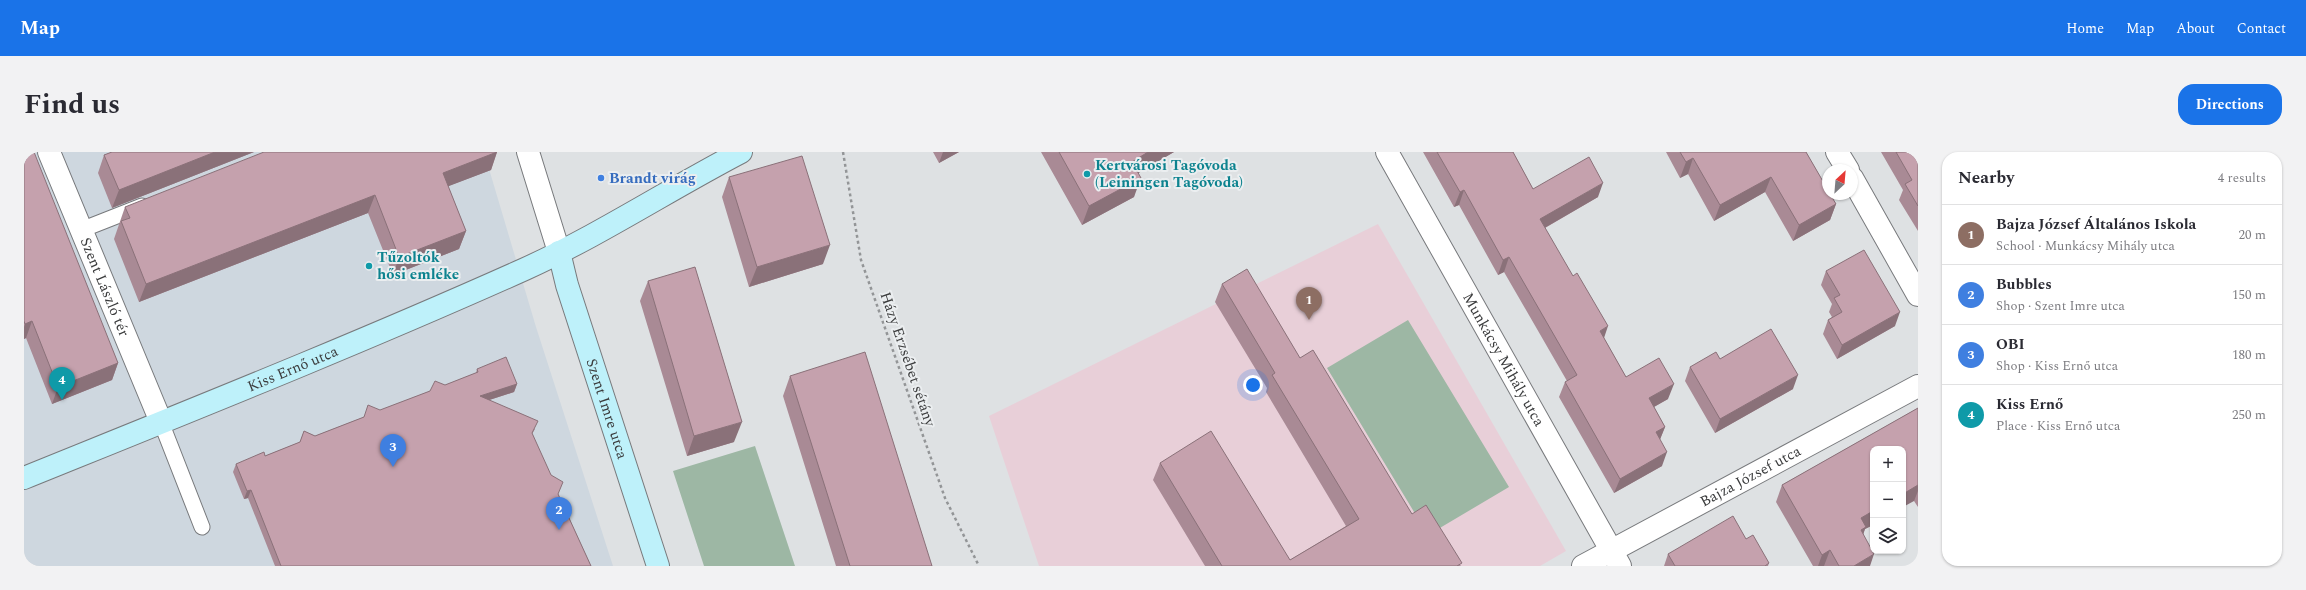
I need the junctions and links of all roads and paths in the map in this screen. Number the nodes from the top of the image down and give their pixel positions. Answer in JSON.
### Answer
{"nodes":[{"id":1,"x":49,"y":152,"type":"edge"},
{"id":2,"x":528,"y":152,"type":"edge"},
{"id":3,"x":741,"y":152,"type":"edge"},
{"id":4,"x":842,"y":152,"type":"edge"},
{"id":5,"x":1387,"y":152,"type":"edge"},
{"id":6,"x":1837,"y":152,"type":"edge"},
{"id":7,"x":1844,"y":164,"type":"edge"},
{"id":8,"x":1858,"y":189,"type":"edge"},
{"id":9,"x":154,"y":201,"type":"edge"},
{"id":10,"x":81,"y":230,"type":"junction"},
{"id":11,"x":558,"y":252,"type":"junction"},
{"id":12,"x":1918,"y":295,"type":"edge"},
{"id":13,"x":1918,"y":386,"type":"edge"},
{"id":14,"x":161,"y":422,"type":"junction"},
{"id":15,"x":24,"y":478,"type":"edge"},
{"id":16,"x":202,"y":528,"type":"dead end"},
{"id":17,"x":1615,"y":558,"type":"edge"},
{"id":18,"x":658,"y":566,"type":"edge"},
{"id":19,"x":979,"y":566,"type":"edge"},
{"id":20,"x":1583,"y":566,"type":"edge"}],
"edges":[{"from":1,"to":10,"type":"street","name":"Szent László tér"},
{"from":2,"to":11,"type":"street"},
{"from":3,"to":11,"type":"street","name":"Kiss Ernő utca"},
{"from":4,"to":19,"type":"path","name":"Házy Erzsébet sétány"},
{"from":5,"to":17,"type":"street","name":"Munkácsy Mihály utca"},
{"from":6,"to":7,"type":"street"},
{"from":8,"to":12,"type":"street"},
{"from":9,"to":10,"type":"lane"},
{"from":10,"to":14,"type":"street","name":"Szent László tér"},
{"from":11,"to":14,"type":"street","name":"Kiss Ernő utca"},
{"from":11,"to":18,"type":"street","name":"Szent Imre utca"},
{"from":13,"to":17,"type":"street","name":"Bajza József utca"},
{"from":14,"to":15,"type":"street","name":"Kiss Ernő utca"},
{"from":14,"to":16,"type":"lane"},
{"from":17,"to":20,"type":"street","name":"Bajza József utca"}]}
